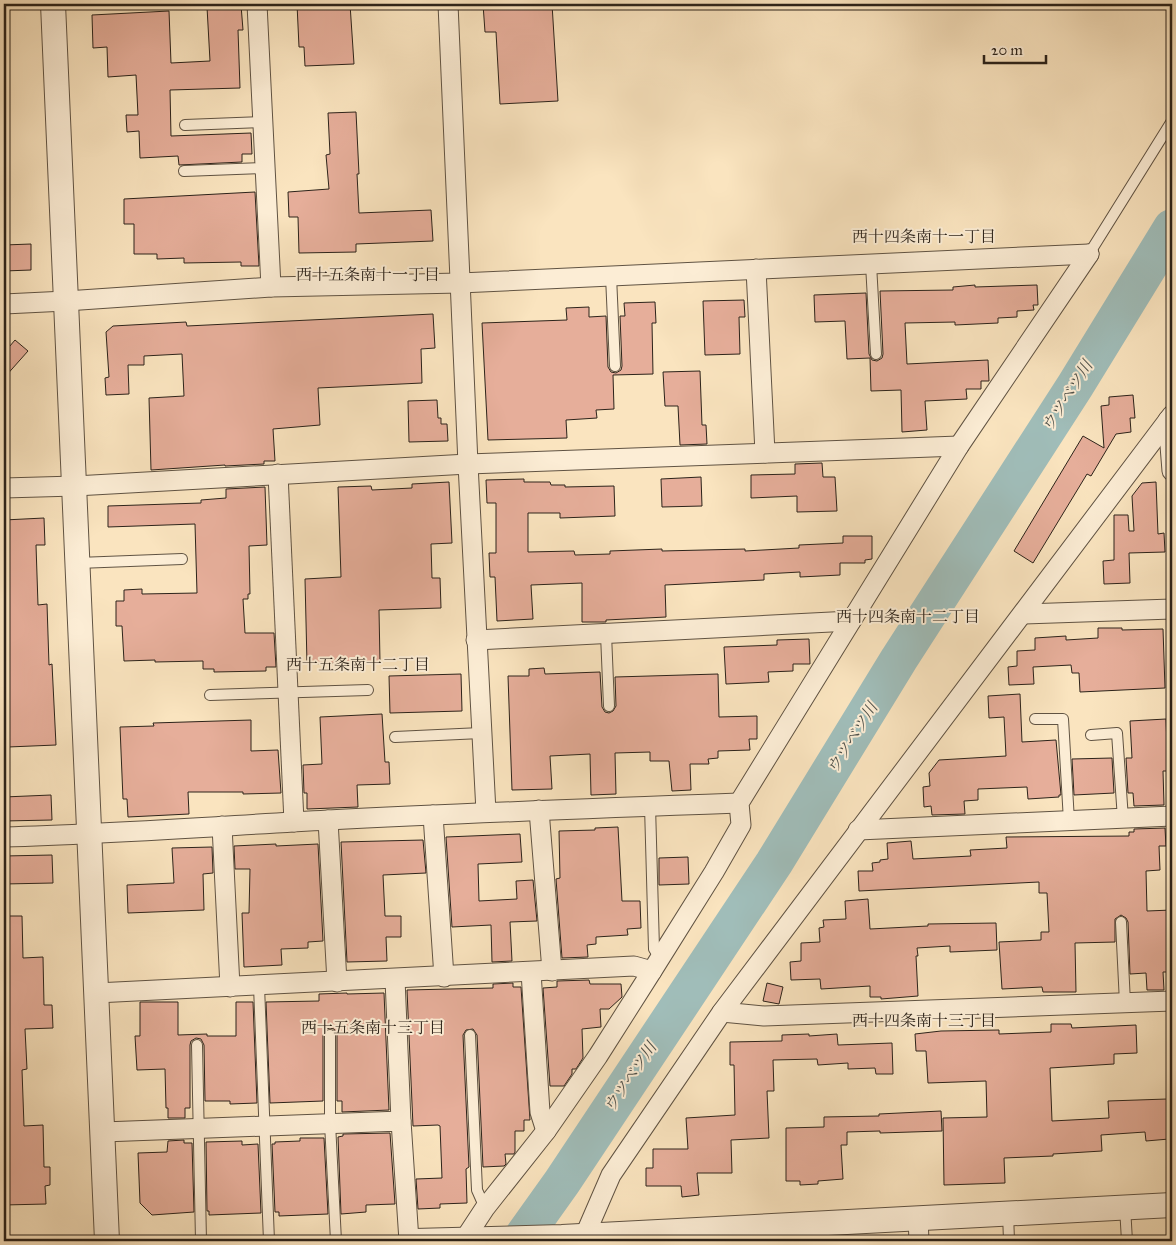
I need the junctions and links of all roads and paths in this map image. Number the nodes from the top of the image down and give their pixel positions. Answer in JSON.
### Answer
{"nodes":[{"id":1,"x":53,"y":4,"type":"edge"},
{"id":2,"x":258,"y":4,"type":"edge"},
{"id":3,"x":448,"y":4,"type":"edge"},
{"id":4,"x":1172,"y":121,"type":"edge"},
{"id":5,"x":263,"y":122,"type":"junction"},
{"id":6,"x":185,"y":125,"type":"dead end"},
{"id":7,"x":265,"y":168,"type":"junction"},
{"id":8,"x":184,"y":171,"type":"dead end"},
{"id":9,"x":1089,"y":254,"type":"junction"},
{"id":10,"x":871,"y":264,"type":"junction"},
{"id":11,"x":756,"y":269,"type":"junction"},
{"id":12,"x":611,"y":276,"type":"junction"},
{"id":13,"x":460,"y":283,"type":"junction"},
{"id":14,"x":271,"y":287,"type":"junction"},
{"id":15,"x":66,"y":302,"type":"junction"},
{"id":16,"x":4,"y":304,"type":"edge"},
{"id":17,"x":876,"y":354,"type":"dead end"},
{"id":18,"x":615,"y":366,"type":"dead end"},
{"id":19,"x":1170,"y":418,"type":"edge"},
{"id":20,"x":959,"y":446,"type":"junction"},
{"id":21,"x":765,"y":452,"type":"junction"},
{"id":22,"x":468,"y":464,"type":"junction"},
{"id":23,"x":1172,"y":471,"type":"edge"},
{"id":24,"x":278,"y":474,"type":"junction"},
{"id":25,"x":75,"y":486,"type":"junction"},
{"id":26,"x":4,"y":488,"type":"edge"},
{"id":27,"x":182,"y":559,"type":"dead end"},
{"id":28,"x":78,"y":563,"type":"junction"},
{"id":29,"x":1172,"y":609,"type":"edge"},
{"id":30,"x":1024,"y":614,"type":"junction"},
{"id":31,"x":851,"y":621,"type":"junction"},
{"id":32,"x":606,"y":634,"type":"junction"},
{"id":33,"x":476,"y":640,"type":"junction"},
{"id":34,"x":368,"y":690,"type":"dead end"},
{"id":35,"x":288,"y":692,"type":"junction"},
{"id":36,"x":210,"y":695,"type":"dead end"},
{"id":37,"x":609,"y":706,"type":"dead end"},
{"id":38,"x":1035,"y":720,"type":"dead end"},
{"id":39,"x":481,"y":733,"type":"junction"},
{"id":40,"x":1092,"y":735,"type":"dead end"},
{"id":41,"x":395,"y":737,"type":"dead end"},
{"id":42,"x":738,"y":803,"type":"junction"},
{"id":43,"x":650,"y":806,"type":"junction"},
{"id":44,"x":540,"y":810,"type":"junction"},
{"id":45,"x":486,"y":812,"type":"junction"},
{"id":46,"x":434,"y":815,"type":"junction"},
{"id":47,"x":1172,"y":816,"type":"edge"},
{"id":48,"x":1123,"y":818,"type":"junction"},
{"id":49,"x":328,"y":820,"type":"junction"},
{"id":50,"x":1069,"y":821,"type":"junction"},
{"id":51,"x":294,"y":822,"type":"junction"},
{"id":52,"x":222,"y":826,"type":"junction"},
{"id":53,"x":858,"y":830,"type":"junction"},
{"id":54,"x":90,"y":835,"type":"junction"},
{"id":55,"x":4,"y":837,"type":"edge"},
{"id":56,"x":1121,"y":922,"type":"dead end"},
{"id":57,"x":656,"y":965,"type":"junction"},
{"id":58,"x":552,"y":971,"type":"junction"},
{"id":59,"x":531,"y":972,"type":"junction"},
{"id":60,"x":444,"y":977,"type":"junction"},
{"id":61,"x":395,"y":979,"type":"junction"},
{"id":62,"x":337,"y":982,"type":"junction"},
{"id":63,"x":259,"y":986,"type":"junction"},
{"id":64,"x":230,"y":987,"type":"junction"},
{"id":65,"x":96,"y":993,"type":"junction"},
{"id":66,"x":1172,"y":1001,"type":"edge"},
{"id":67,"x":1125,"y":1003,"type":"junction"},
{"id":68,"x":722,"y":1012,"type":"junction"},
{"id":69,"x":330,"y":1035,"type":"dead end"},
{"id":70,"x":470,"y":1035,"type":"dead end"},
{"id":71,"x":197,"y":1045,"type":"dead end"},
{"id":72,"x":401,"y":1121,"type":"junction"},
{"id":73,"x":330,"y":1123,"type":"junction"},
{"id":74,"x":264,"y":1126,"type":"junction"},
{"id":75,"x":197,"y":1129,"type":"junction"},
{"id":76,"x":546,"y":1131,"type":"junction"},
{"id":77,"x":102,"y":1132,"type":"junction"},
{"id":78,"x":1172,"y":1205,"type":"edge"},
{"id":79,"x":1125,"y":1207,"type":"junction"},
{"id":80,"x":485,"y":1208,"type":"junction"},
{"id":81,"x":1008,"y":1213,"type":"junction"},
{"id":82,"x":918,"y":1218,"type":"junction"},
{"id":83,"x":738,"y":1234,"type":"edge"},
{"id":84,"x":576,"y":1238,"type":"edge"},
{"id":85,"x":473,"y":1240,"type":"edge"},
{"id":86,"x":107,"y":1241,"type":"edge"},
{"id":87,"x":201,"y":1241,"type":"edge"},
{"id":88,"x":269,"y":1241,"type":"edge"},
{"id":89,"x":336,"y":1241,"type":"edge"},
{"id":90,"x":409,"y":1241,"type":"edge"},
{"id":91,"x":414,"y":1241,"type":"edge"},
{"id":92,"x":919,"y":1241,"type":"edge"},
{"id":93,"x":1009,"y":1241,"type":"edge"},
{"id":94,"x":1127,"y":1241,"type":"edge"}],
"edges":[{"from":1,"to":15,"type":"street"},
{"from":2,"to":5,"type":"street"},
{"from":3,"to":13,"type":"street"},
{"from":4,"to":9,"type":"lane"},
{"from":5,"to":6,"type":"lane"},
{"from":5,"to":7,"type":"street"},
{"from":7,"to":8,"type":"lane"},
{"from":7,"to":14,"type":"street"},
{"from":9,"to":10,"type":"street"},
{"from":9,"to":20,"type":"street"},
{"from":10,"to":11,"type":"street"},
{"from":10,"to":17,"type":"lane"},
{"from":11,"to":12,"type":"street"},
{"from":11,"to":21,"type":"street"},
{"from":12,"to":13,"type":"street"},
{"from":12,"to":18,"type":"lane"},
{"from":13,"to":14,"type":"street"},
{"from":13,"to":22,"type":"street"},
{"from":14,"to":15,"type":"street"},
{"from":15,"to":16,"type":"street"},
{"from":15,"to":25,"type":"street"},
{"from":19,"to":23,"type":"street"},
{"from":19,"to":30,"type":"street"},
{"from":20,"to":21,"type":"street"},
{"from":20,"to":31,"type":"street"},
{"from":21,"to":22,"type":"street"},
{"from":22,"to":24,"type":"street"},
{"from":22,"to":33,"type":"street"},
{"from":24,"to":25,"type":"street"},
{"from":24,"to":35,"type":"street"},
{"from":25,"to":26,"type":"street"},
{"from":25,"to":28,"type":"street"},
{"from":27,"to":28,"type":"lane"},
{"from":28,"to":54,"type":"street"},
{"from":29,"to":30,"type":"street"},
{"from":30,"to":53,"type":"street"},
{"from":31,"to":32,"type":"street"},
{"from":31,"to":42,"type":"street"},
{"from":32,"to":33,"type":"street"},
{"from":32,"to":37,"type":"lane"},
{"from":33,"to":39,"type":"street"},
{"from":34,"to":35,"type":"lane"},
{"from":35,"to":36,"type":"lane"},
{"from":35,"to":51,"type":"street"},
{"from":38,"to":50,"type":"lane"},
{"from":39,"to":41,"type":"lane"},
{"from":39,"to":45,"type":"street"},
{"from":40,"to":48,"type":"lane"},
{"from":42,"to":43,"type":"street"},
{"from":42,"to":57,"type":"street"},
{"from":43,"to":44,"type":"street"},
{"from":43,"to":57,"type":"lane"},
{"from":44,"to":45,"type":"street"},
{"from":44,"to":58,"type":"street"},
{"from":45,"to":46,"type":"street"},
{"from":46,"to":49,"type":"street"},
{"from":46,"to":60,"type":"street"},
{"from":47,"to":48,"type":"street"},
{"from":48,"to":50,"type":"street"},
{"from":49,"to":51,"type":"street"},
{"from":49,"to":62,"type":"street"},
{"from":50,"to":53,"type":"street"},
{"from":51,"to":52,"type":"street"},
{"from":52,"to":54,"type":"street"},
{"from":52,"to":64,"type":"street"},
{"from":53,"to":68,"type":"street"},
{"from":54,"to":55,"type":"street"},
{"from":54,"to":65,"type":"street"},
{"from":56,"to":67,"type":"lane"},
{"from":57,"to":58,"type":"street"},
{"from":57,"to":76,"type":"street"},
{"from":58,"to":59,"type":"street"},
{"from":59,"to":60,"type":"street"},
{"from":59,"to":76,"type":"street"},
{"from":60,"to":61,"type":"street"},
{"from":61,"to":62,"type":"street"},
{"from":61,"to":72,"type":"street"},
{"from":62,"to":63,"type":"street"},
{"from":63,"to":64,"type":"street"},
{"from":63,"to":74,"type":"lane"},
{"from":64,"to":65,"type":"street"},
{"from":65,"to":77,"type":"street"},
{"from":66,"to":67,"type":"street"},
{"from":67,"to":68,"type":"street"},
{"from":68,"to":84,"type":"street"},
{"from":69,"to":73,"type":"lane"},
{"from":70,"to":80,"type":"lane"},
{"from":71,"to":75,"type":"lane"},
{"from":72,"to":73,"type":"street"},
{"from":72,"to":90,"type":"street"},
{"from":73,"to":74,"type":"street"},
{"from":73,"to":89,"type":"lane"},
{"from":74,"to":75,"type":"street"},
{"from":74,"to":88,"type":"lane"},
{"from":75,"to":77,"type":"street"},
{"from":75,"to":87,"type":"lane"},
{"from":76,"to":80,"type":"street"},
{"from":77,"to":86,"type":"street"},
{"from":78,"to":79,"type":"street"},
{"from":79,"to":81,"type":"street"},
{"from":79,"to":94,"type":"lane"},
{"from":80,"to":85,"type":"street"},
{"from":81,"to":82,"type":"street"},
{"from":81,"to":93,"type":"lane"},
{"from":82,"to":83,"type":"street"},
{"from":82,"to":92,"type":"street"},
{"from":83,"to":84,"type":"street"},
{"from":84,"to":85,"type":"street"},
{"from":85,"to":91,"type":"street"}]}
